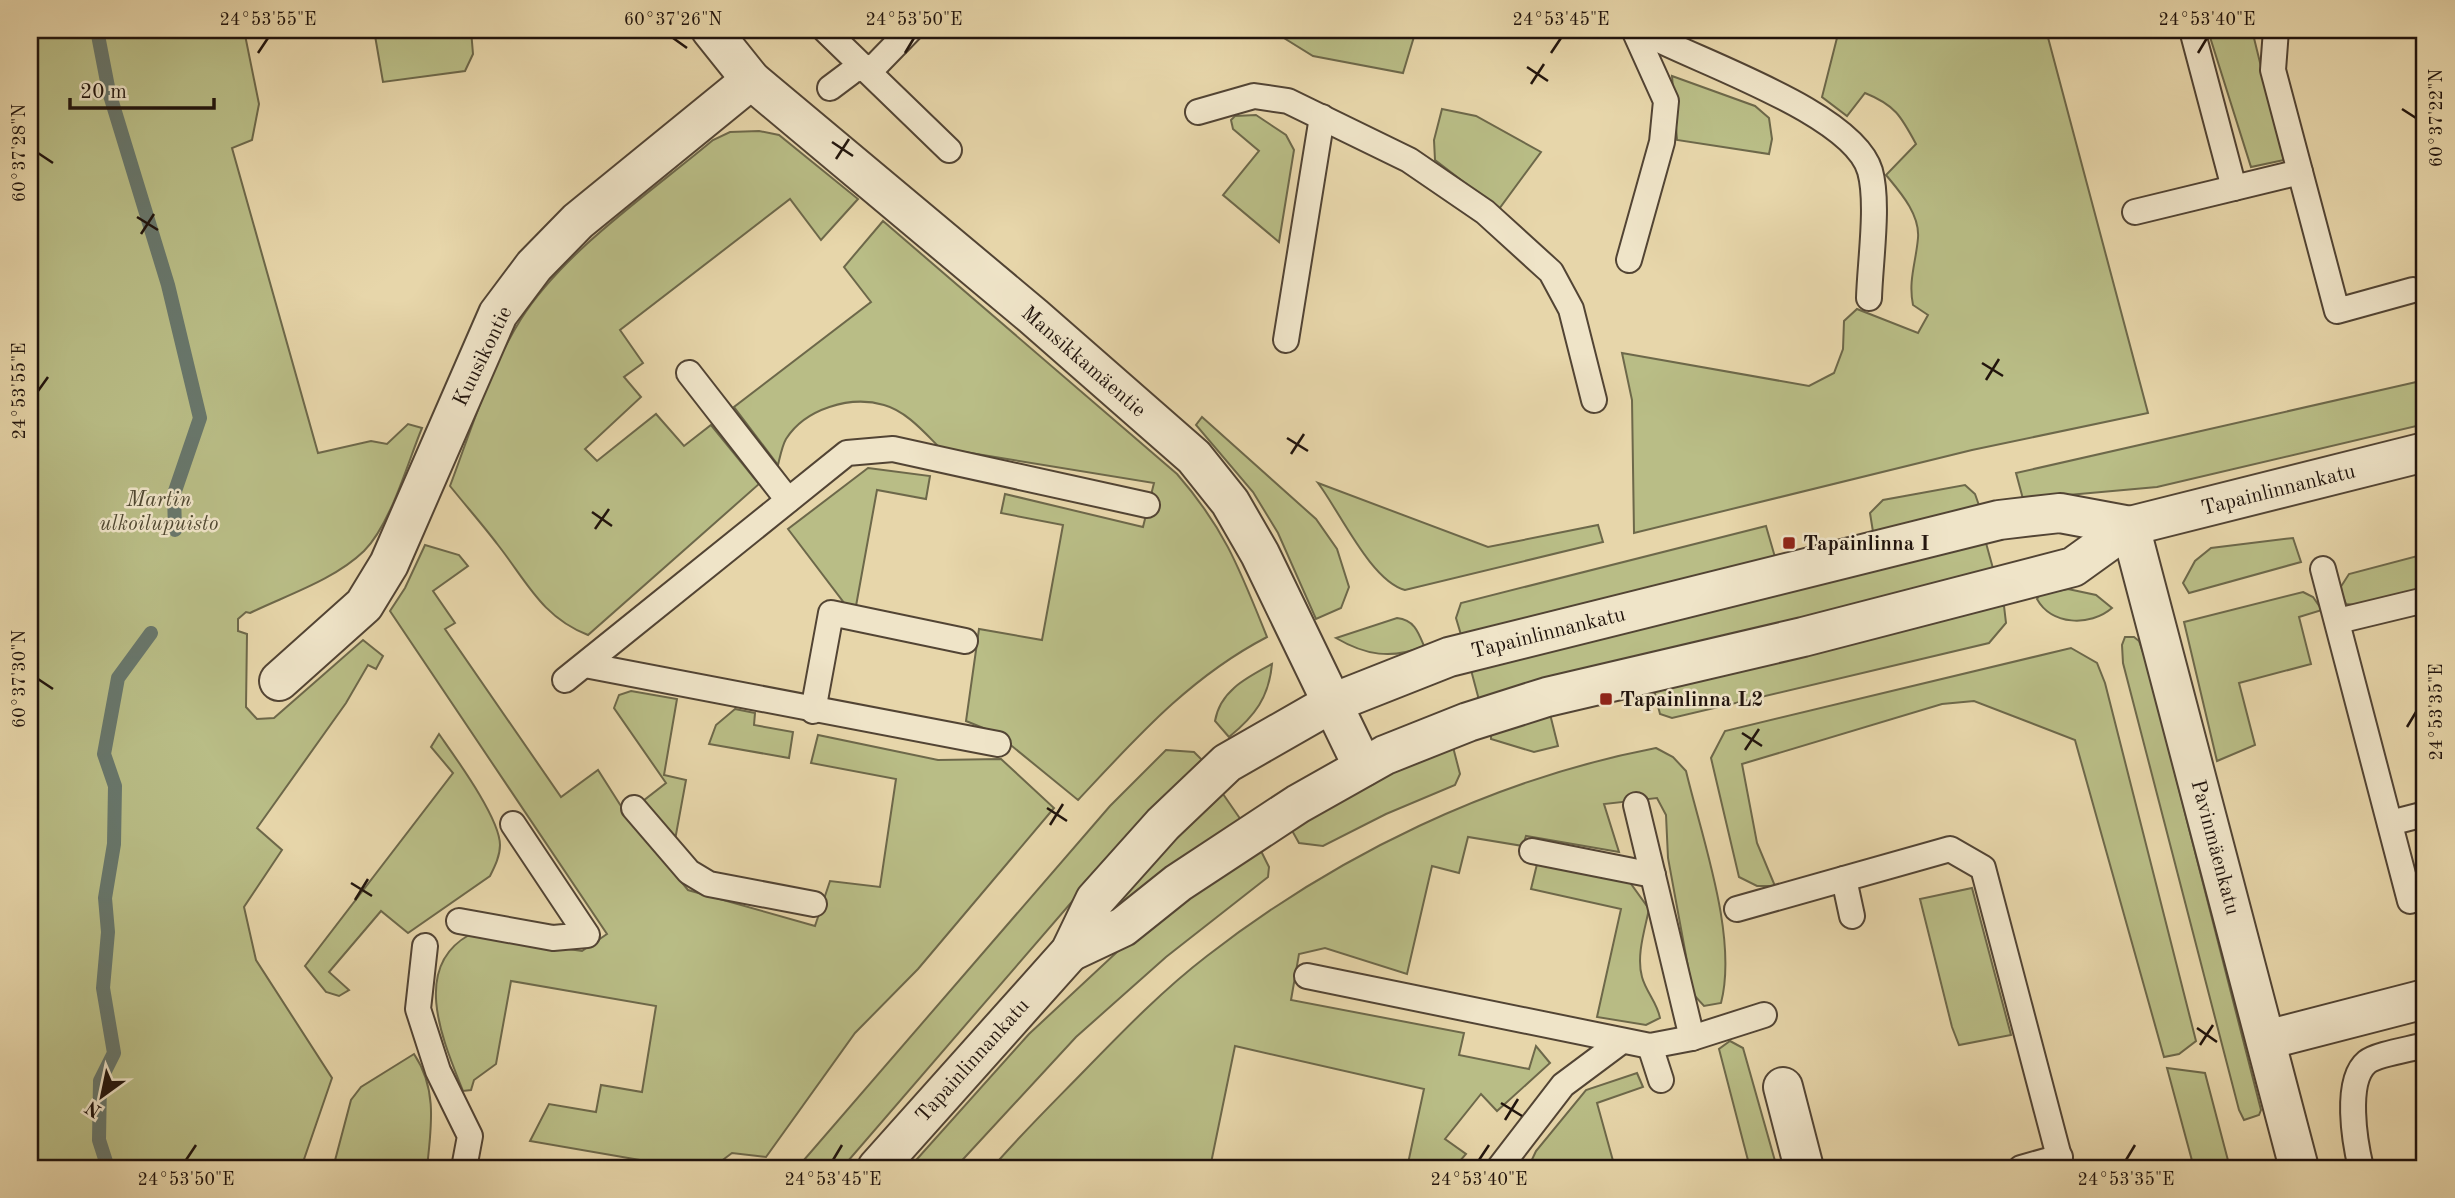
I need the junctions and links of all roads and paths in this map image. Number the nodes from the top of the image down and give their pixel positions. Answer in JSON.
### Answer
{"nodes":[{"id":1,"x":711,"y":30,"type":"edge"},
{"id":2,"x":825,"y":30,"type":"edge"},
{"id":3,"x":910,"y":30,"type":"edge"},
{"id":4,"x":1636,"y":30,"type":"edge"},
{"id":5,"x":2192,"y":30,"type":"edge"},
{"id":6,"x":2276,"y":30,"type":"edge"},
{"id":7,"x":865,"y":68,"type":"junction"},
{"id":8,"x":751,"y":80,"type":"junction"},
{"id":9,"x":830,"y":88,"type":"dead end"},
{"id":10,"x":1198,"y":112,"type":"dead end"},
{"id":11,"x":1322,"y":117,"type":"junction"},
{"id":12,"x":949,"y":150,"type":"dead end"},
{"id":13,"x":2300,"y":172,"type":"junction"},
{"id":14,"x":2234,"y":188,"type":"junction"},
{"id":15,"x":2135,"y":212,"type":"dead end"},
{"id":16,"x":1629,"y":260,"type":"dead end"},
{"id":17,"x":2413,"y":290,"type":"dead end"},
{"id":18,"x":1869,"y":298,"type":"dead end"},
{"id":19,"x":1286,"y":340,"type":"dead end"},
{"id":20,"x":689,"y":373,"type":"dead end"},
{"id":21,"x":1594,"y":400,"type":"dead end"},
{"id":22,"x":2425,"y":452,"type":"edge"},
{"id":23,"x":788,"y":500,"type":"junction"},
{"id":24,"x":1147,"y":505,"type":"dead end"},
{"id":25,"x":2130,"y":526,"type":"junction"},
{"id":26,"x":2323,"y":569,"type":"dead end"},
{"id":27,"x":2425,"y":600,"type":"edge"},
{"id":28,"x":2338,"y":621,"type":"junction"},
{"id":29,"x":965,"y":641,"type":"dead end"},
{"id":30,"x":584,"y":665,"type":"junction"},
{"id":31,"x":565,"y":680,"type":"dead end"},
{"id":32,"x":279,"y":681,"type":"dead end"},
{"id":33,"x":1331,"y":704,"type":"junction"},
{"id":34,"x":813,"y":711,"type":"junction"},
{"id":35,"x":998,"y":744,"type":"dead end"},
{"id":36,"x":1363,"y":767,"type":"junction"},
{"id":37,"x":1636,"y":805,"type":"dead end"},
{"id":38,"x":634,"y":808,"type":"dead end"},
{"id":39,"x":2425,"y":814,"type":"edge"},
{"id":40,"x":2390,"y":823,"type":"junction"},
{"id":41,"x":513,"y":824,"type":"dead end"},
{"id":42,"x":1532,"y":851,"type":"dead end"},
{"id":43,"x":1653,"y":875,"type":"junction"},
{"id":44,"x":1844,"y":879,"type":"junction"},
{"id":45,"x":2410,"y":901,"type":"dead end"},
{"id":46,"x":814,"y":904,"type":"dead end"},
{"id":47,"x":1737,"y":909,"type":"dead end"},
{"id":48,"x":1852,"y":916,"type":"dead end"},
{"id":49,"x":459,"y":920,"type":"dead end"},
{"id":50,"x":425,"y":946,"type":"dead end"},
{"id":51,"x":1070,"y":952,"type":"junction"},
{"id":52,"x":1307,"y":976,"type":"dead end"},
{"id":53,"x":2425,"y":999,"type":"edge"},
{"id":54,"x":1764,"y":1015,"type":"dead end"},
{"id":55,"x":1692,"y":1038,"type":"junction"},
{"id":56,"x":2266,"y":1040,"type":"junction"},
{"id":57,"x":1622,"y":1041,"type":"junction"},
{"id":58,"x":2425,"y":1045,"type":"edge"},
{"id":59,"x":1650,"y":1046,"type":"junction"},
{"id":60,"x":1661,"y":1080,"type":"dead end"},
{"id":61,"x":1783,"y":1087,"type":"dead end"},
{"id":62,"x":2061,"y":1163,"type":"edge"},
{"id":63,"x":464,"y":1168,"type":"edge"},
{"id":64,"x":877,"y":1168,"type":"edge"},
{"id":65,"x":1499,"y":1168,"type":"edge"},
{"id":66,"x":1804,"y":1168,"type":"edge"},
{"id":67,"x":2021,"y":1168,"type":"edge"},
{"id":68,"x":2300,"y":1168,"type":"edge"},
{"id":69,"x":2361,"y":1168,"type":"edge"}],
"edges":[{"from":1,"to":8,"type":"street","name":"Mansikkamäentie"},
{"from":2,"to":7,"type":"lane"},
{"from":3,"to":7,"type":"lane"},
{"from":4,"to":16,"type":"lane"},
{"from":4,"to":18,"type":"lane"},
{"from":5,"to":14,"type":"lane"},
{"from":6,"to":13,"type":"lane"},
{"from":7,"to":9,"type":"lane"},
{"from":7,"to":12,"type":"lane"},
{"from":8,"to":32,"type":"street","name":"Kuusikontie"},
{"from":8,"to":33,"type":"street","name":"Mansikkamäentie"},
{"from":10,"to":11,"type":"lane"},
{"from":11,"to":19,"type":"lane"},
{"from":11,"to":21,"type":"lane"},
{"from":13,"to":14,"type":"lane"},
{"from":13,"to":17,"type":"lane"},
{"from":14,"to":15,"type":"lane"},
{"from":20,"to":23,"type":"lane"},
{"from":22,"to":25,"type":"street","name":"Tapainlinnankatu"},
{"from":23,"to":24,"type":"lane"},
{"from":23,"to":30,"type":"lane"},
{"from":25,"to":33,"type":"street","name":"Tapainlinnankatu"},
{"from":25,"to":36,"type":"street","name":"Tapainlinnankatu"},
{"from":25,"to":56,"type":"street","name":"Pavinmäenkatu"},
{"from":26,"to":28,"type":"lane"},
{"from":27,"to":28,"type":"lane"},
{"from":28,"to":40,"type":"lane"},
{"from":29,"to":34,"type":"lane"},
{"from":30,"to":31,"type":"lane"},
{"from":30,"to":34,"type":"lane"},
{"from":33,"to":36,"type":"street","name":"Mansikkamäentie"},
{"from":33,"to":51,"type":"street","name":"Tapainlinnankatu"},
{"from":34,"to":35,"type":"lane"},
{"from":36,"to":51,"type":"street","name":"Tapainlinnankatu"},
{"from":37,"to":43,"type":"lane"},
{"from":38,"to":46,"type":"lane"},
{"from":39,"to":40,"type":"lane"},
{"from":40,"to":45,"type":"lane"},
{"from":41,"to":49,"type":"lane"},
{"from":42,"to":43,"type":"lane"},
{"from":43,"to":55,"type":"lane"},
{"from":44,"to":47,"type":"lane"},
{"from":44,"to":48,"type":"lane"},
{"from":44,"to":62,"type":"lane"},
{"from":50,"to":63,"type":"lane"},
{"from":51,"to":64,"type":"street","name":"Tapainlinnankatu"},
{"from":52,"to":57,"type":"lane"},
{"from":53,"to":56,"type":"street"},
{"from":54,"to":55,"type":"lane"},
{"from":55,"to":59,"type":"lane"},
{"from":56,"to":68,"type":"street","name":"Pavinmäenkatu"},
{"from":57,"to":59,"type":"lane"},
{"from":57,"to":65,"type":"lane"},
{"from":58,"to":69,"type":"lane"},
{"from":59,"to":60,"type":"lane"},
{"from":61,"to":66,"type":"street"},
{"from":62,"to":67,"type":"lane"}]}
